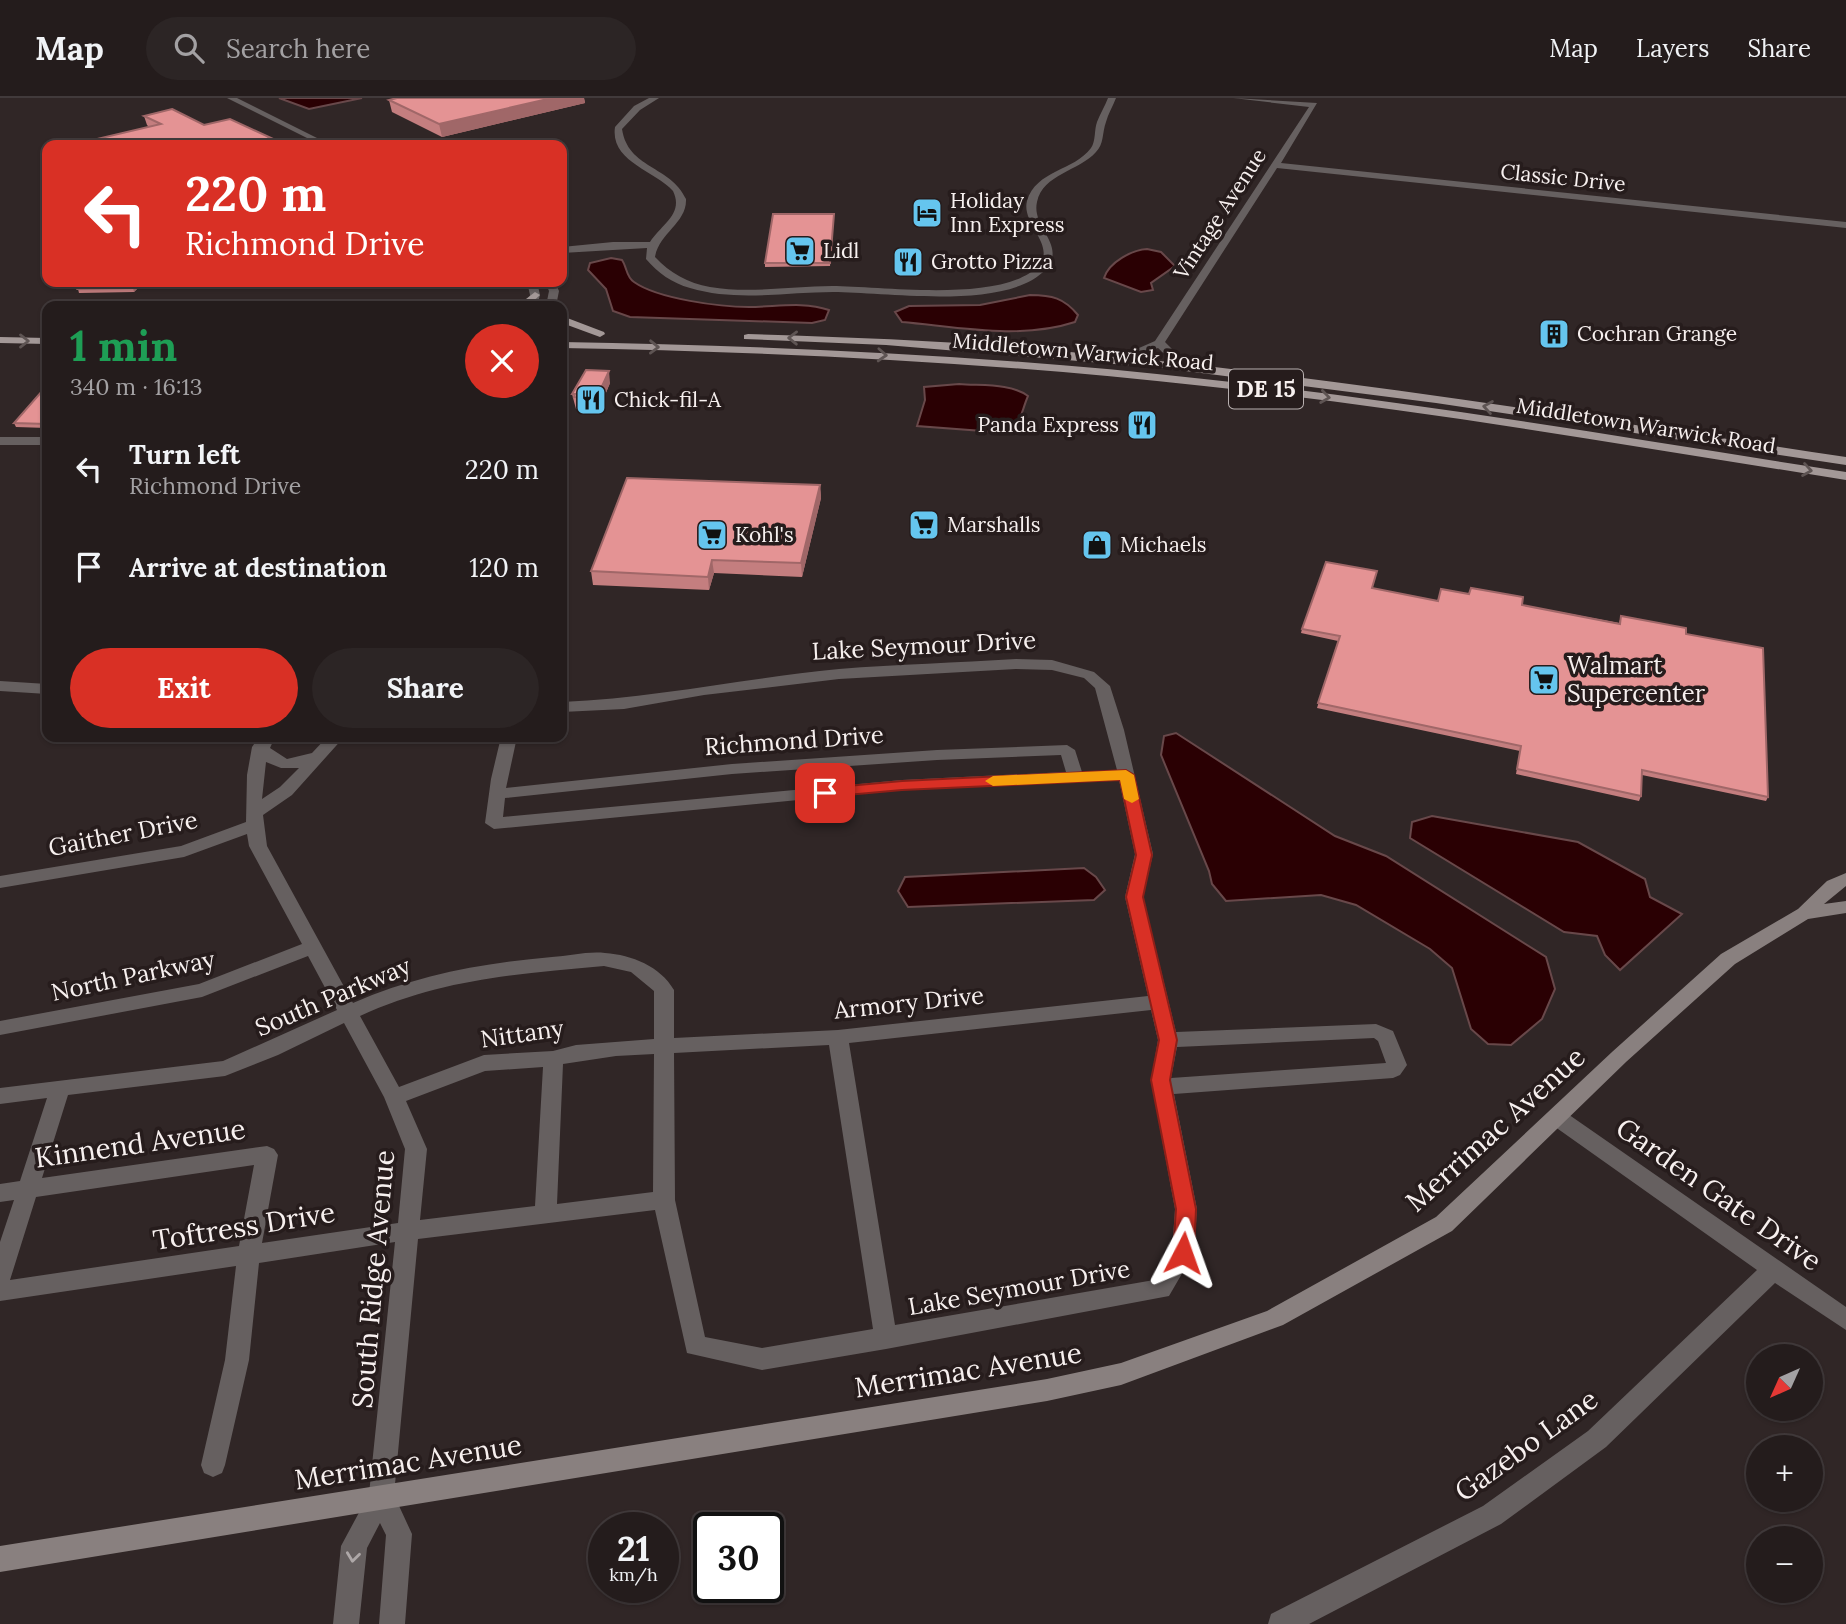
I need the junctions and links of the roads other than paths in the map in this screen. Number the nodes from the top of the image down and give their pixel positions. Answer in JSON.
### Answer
{"nodes":[{"id":1,"x":231,"y":98,"type":"edge"},
{"id":2,"x":656,"y":98,"type":"edge"},
{"id":3,"x":1112,"y":98,"type":"edge"},
{"id":4,"x":1237,"y":98,"type":"edge"},
{"id":5,"x":317,"y":140,"type":"edge"},
{"id":6,"x":1275,"y":164,"type":"junction"},
{"id":7,"x":1846,"y":225,"type":"edge"},
{"id":8,"x":653,"y":244,"type":"junction"},
{"id":9,"x":583,"y":247,"type":"junction"},
{"id":10,"x":567,"y":249,"type":"edge"},
{"id":11,"x":567,"y":255,"type":"edge"},
{"id":12,"x":567,"y":322,"type":"edge"},
{"id":13,"x":0,"y":329,"type":"edge"},
{"id":14,"x":42,"y":329,"type":"edge"},
{"id":15,"x":567,"y":334,"type":"edge"},
{"id":16,"x":600,"y":334,"type":"junction"},
{"id":17,"x":0,"y":341,"type":"edge"},
{"id":18,"x":42,"y":341,"type":"edge"},
{"id":19,"x":1159,"y":343,"type":"junction"},
{"id":20,"x":567,"y":345,"type":"edge"},
{"id":21,"x":617,"y":346,"type":"junction"},
{"id":22,"x":567,"y":354,"type":"edge"},
{"id":23,"x":1107,"y":358,"type":"junction"},
{"id":24,"x":1194,"y":368,"type":"junction"},
{"id":25,"x":0,"y":441,"type":"edge"},
{"id":26,"x":42,"y":442,"type":"edge"},
{"id":27,"x":1846,"y":461,"type":"edge"},
{"id":28,"x":1846,"y":477,"type":"edge"},
{"id":29,"x":42,"y":690,"type":"edge"},
{"id":30,"x":3,"y":691,"type":"edge"},
{"id":31,"x":567,"y":707,"type":"edge"},
{"id":32,"x":264,"y":742,"type":"edge"},
{"id":33,"x":332,"y":742,"type":"edge"},
{"id":34,"x":508,"y":742,"type":"edge"},
{"id":35,"x":321,"y":756,"type":"junction"},
{"id":36,"x":1126,"y":775,"type":"junction"},
{"id":37,"x":1076,"y":777,"type":"junction"},
{"id":38,"x":497,"y":794,"type":"junction"},
{"id":39,"x":254,"y":819,"type":"junction"},
{"id":40,"x":1846,"y":878,"type":"edge"},
{"id":41,"x":0,"y":882,"type":"edge"},
{"id":42,"x":1846,"y":907,"type":"edge"},
{"id":43,"x":1804,"y":913,"type":"junction"},
{"id":44,"x":313,"y":947,"type":"junction"},
{"id":45,"x":1159,"y":1002,"type":"junction"},
{"id":46,"x":348,"y":1013,"type":"junction"},
{"id":47,"x":0,"y":1028,"type":"edge"},
{"id":48,"x":838,"y":1037,"type":"junction"},
{"id":49,"x":1168,"y":1040,"type":"junction"},
{"id":50,"x":663,"y":1045,"type":"junction"},
{"id":51,"x":553,"y":1059,"type":"junction"},
{"id":52,"x":1162,"y":1087,"type":"junction"},
{"id":53,"x":60,"y":1089,"type":"junction"},
{"id":54,"x":0,"y":1096,"type":"edge"},
{"id":55,"x":394,"y":1097,"type":"junction"},
{"id":56,"x":1558,"y":1118,"type":"junction"},
{"id":57,"x":28,"y":1189,"type":"junction"},
{"id":58,"x":0,"y":1193,"type":"edge"},
{"id":59,"x":664,"y":1200,"type":"junction"},
{"id":60,"x":547,"y":1214,"type":"junction"},
{"id":61,"x":409,"y":1231,"type":"junction"},
{"id":62,"x":248,"y":1256,"type":"junction"},
{"id":63,"x":1774,"y":1269,"type":"junction"},
{"id":64,"x":0,"y":1277,"type":"edge"},
{"id":65,"x":0,"y":1291,"type":"edge"},
{"id":66,"x":1846,"y":1320,"type":"edge"},
{"id":67,"x":886,"y":1339,"type":"junction"},
{"id":68,"x":213,"y":1465,"type":"dead end"},
{"id":69,"x":381,"y":1496,"type":"junction"},
{"id":70,"x":0,"y":1559,"type":"edge"},
{"id":71,"x":346,"y":1624,"type":"edge"},
{"id":72,"x":392,"y":1624,"type":"edge"},
{"id":73,"x":1281,"y":1624,"type":"edge"}],
"edges":[{"from":1,"to":5,"type":"street"},
{"from":2,"to":8,"type":"street"},
{"from":3,"to":8,"type":"street"},
{"from":4,"to":6,"type":"street","name":"Vintage Avenue"},
{"from":6,"to":7,"type":"street","name":"Classic Drive"},
{"from":6,"to":19,"type":"street","name":"Vintage Avenue"},
{"from":8,"to":9,"type":"street"},
{"from":9,"to":10,"type":"street"},
{"from":9,"to":11,"type":"street"},
{"from":12,"to":16,"type":"main road"},
{"from":13,"to":14,"type":"main road"},
{"from":15,"to":16,"type":"main road","name":"Middletown Warwick Road","number":"DE 15"},
{"from":23,"to":16,"type":"main road","name":"Middletown Warwick Road","number":"DE 15","one_way":true},
{"from":17,"to":18,"type":"main road","one_way":true},
{"from":19,"to":23,"type":"street"},
{"from":19,"to":24,"type":"street"},
{"from":20,"to":21,"type":"main road","name":"Middletown Warwick Road","number":"DE 15"},
{"from":21,"to":22,"type":"main road"},
{"from":21,"to":28,"type":"main road","name":"Middletown Warwick Road","number":"DE 15","one_way":true},
{"from":23,"to":24,"type":"main road","name":"Middletown Warwick Road","number":"DE 15"},
{"from":27,"to":24,"type":"main road","name":"Middletown Warwick Road","number":"DE 15","one_way":true},
{"from":25,"to":26,"type":"street"},
{"from":29,"to":30,"type":"street"},
{"from":31,"to":36,"type":"street","name":"Lake Seymour Drive"},
{"from":32,"to":35,"type":"street"},
{"from":32,"to":39,"type":"street","name":"South Ridge Avenue"},
{"from":33,"to":35,"type":"street"},
{"from":34,"to":38,"type":"street"},
{"from":35,"to":39,"type":"street"},
{"from":36,"to":37,"type":"street"},
{"from":36,"to":45,"type":"street","name":"Lake Seymour Drive"},
{"from":37,"to":38,"type":"street","name":"Richmond Drive"},
{"from":37,"to":38,"type":"street"},
{"from":39,"to":41,"type":"street","name":"Gaither Drive"},
{"from":39,"to":44,"type":"street","name":"South Ridge Avenue"},
{"from":40,"to":43,"type":"street","name":"Merrimac Avenue"},
{"from":42,"to":43,"type":"street","name":"Merrimac Avenue"},
{"from":43,"to":56,"type":"street","name":"Merrimac Avenue"},
{"from":44,"to":46,"type":"street","name":"South Ridge Avenue"},
{"from":44,"to":47,"type":"street","name":"North Parkway"},
{"from":45,"to":48,"type":"street","name":"Armory Drive"},
{"from":45,"to":49,"type":"street","name":"Lake Seymour Drive"},
{"from":46,"to":50,"type":"street","name":"South Parkway"},
{"from":46,"to":53,"type":"street","name":"South Parkway"},
{"from":46,"to":55,"type":"street","name":"South Ridge Avenue"},
{"from":48,"to":50,"type":"street","name":"Armory Drive"},
{"from":48,"to":67,"type":"street"},
{"from":49,"to":52,"type":"street","name":"Lake Seymour Drive"},
{"from":49,"to":52,"type":"street"},
{"from":50,"to":51,"type":"street","name":"Nittany"},
{"from":50,"to":59,"type":"street","name":"Lake Seymour Drive"},
{"from":51,"to":55,"type":"street","name":"Nittany"},
{"from":51,"to":60,"type":"street"},
{"from":52,"to":67,"type":"street","name":"Lake Seymour Drive"},
{"from":53,"to":54,"type":"street","name":"South Parkway"},
{"from":53,"to":57,"type":"street"},
{"from":55,"to":61,"type":"street","name":"South Ridge Avenue"},
{"from":56,"to":63,"type":"street","name":"Garden Gate Drive"},
{"from":56,"to":69,"type":"street","name":"Merrimac Avenue"},
{"from":57,"to":58,"type":"street","name":"Kinnend Avenue"},
{"from":57,"to":62,"type":"street","name":"Kinnend Avenue"},
{"from":57,"to":64,"type":"street"},
{"from":59,"to":60,"type":"street","name":"Toftress Drive"},
{"from":59,"to":67,"type":"street","name":"Lake Seymour Drive"},
{"from":60,"to":61,"type":"street","name":"Toftress Drive"},
{"from":61,"to":62,"type":"street","name":"Toftress Drive"},
{"from":61,"to":69,"type":"street","name":"South Ridge Avenue"},
{"from":62,"to":65,"type":"street","name":"Toftress Drive"},
{"from":62,"to":68,"type":"street","name":"Kinnend Avenue"},
{"from":63,"to":66,"type":"street","name":"Garden Gate Drive"},
{"from":63,"to":73,"type":"street","name":"Gazebo Lane"},
{"from":69,"to":70,"type":"street","name":"Merrimac Avenue"},
{"from":69,"to":71,"type":"street","one_way":true},
{"from":69,"to":72,"type":"street"}]}
